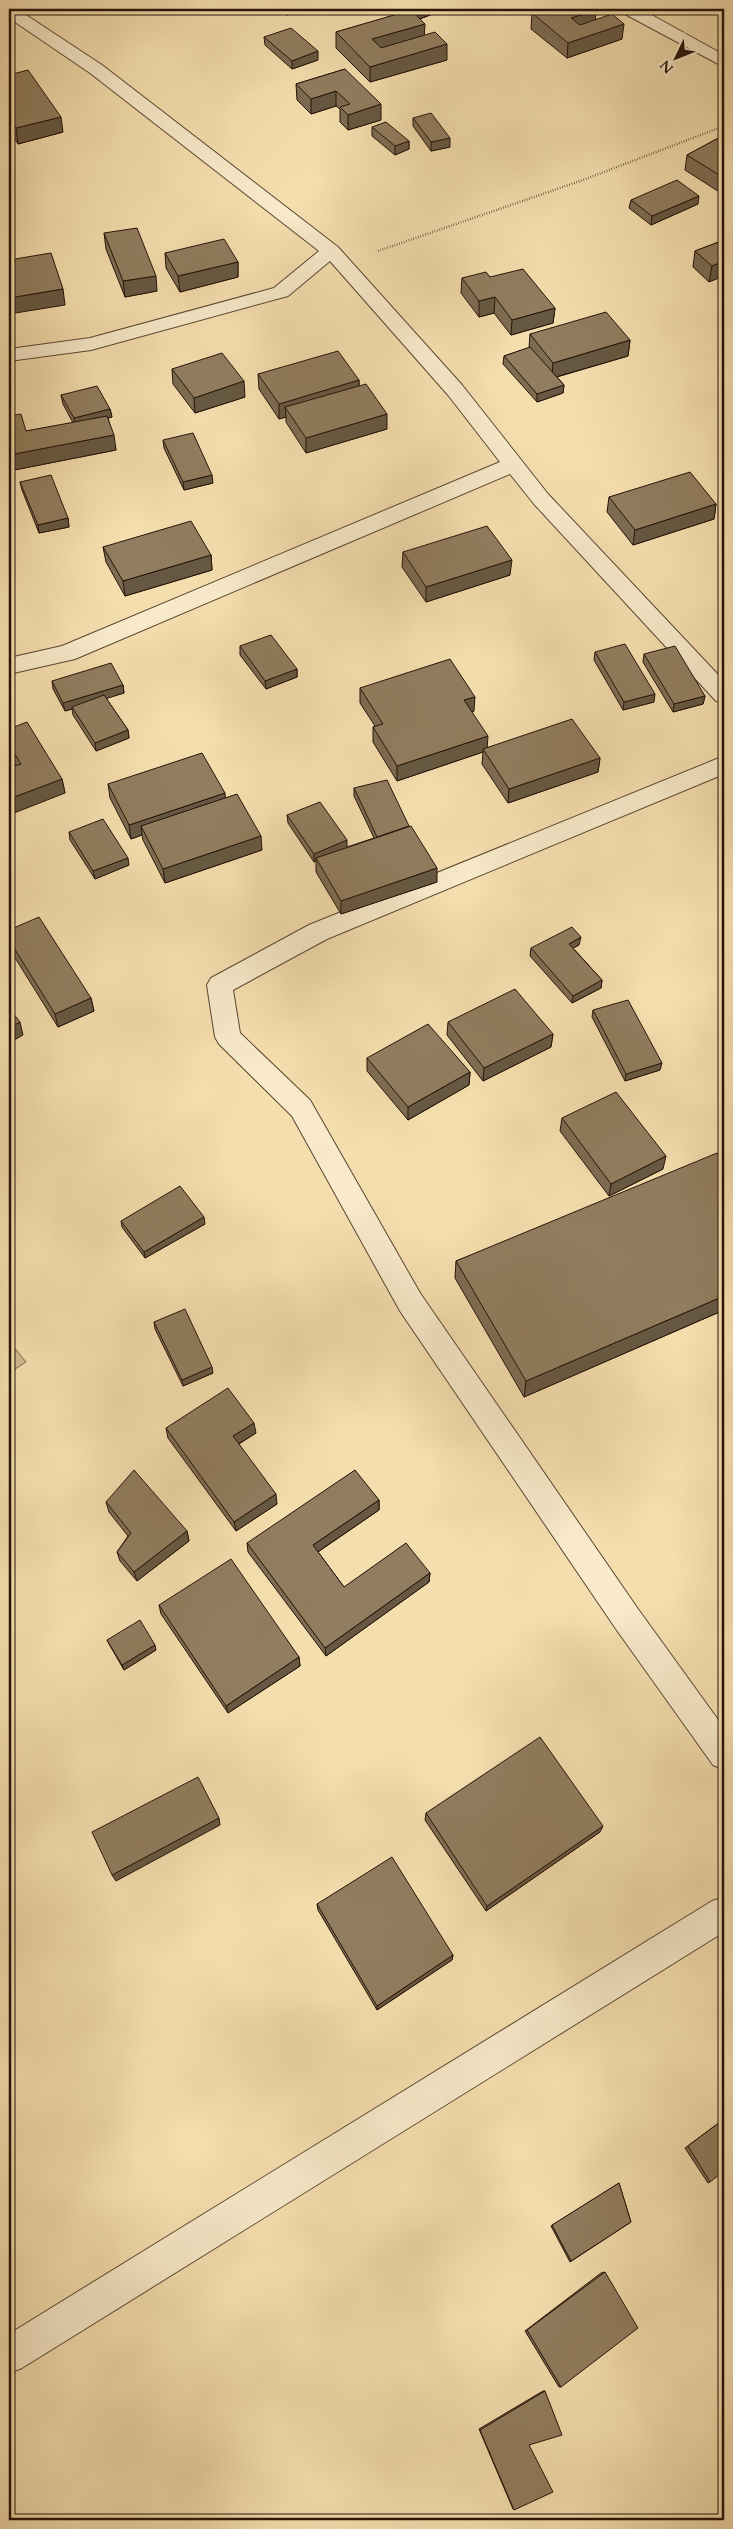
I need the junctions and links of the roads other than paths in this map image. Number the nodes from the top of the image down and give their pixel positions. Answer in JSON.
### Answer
{"nodes":[{"id":1,"x":629,"y":9,"type":"edge"},
{"id":2,"x":9,"y":11,"type":"edge"},
{"id":3,"x":724,"y":62,"type":"edge"},
{"id":4,"x":337,"y":257,"type":"junction"},
{"id":5,"x":9,"y":355,"type":"edge"},
{"id":6,"x":514,"y":464,"type":"junction"},
{"id":7,"x":9,"y":666,"type":"edge"},
{"id":8,"x":724,"y":695,"type":"edge"},
{"id":9,"x":724,"y":765,"type":"edge"},
{"id":10,"x":724,"y":1754,"type":"edge"},
{"id":11,"x":724,"y":1913,"type":"edge"},
{"id":12,"x":9,"y":2355,"type":"edge"}],
"edges":[{"from":1,"to":3,"type":"street"},
{"from":2,"to":4,"type":"street"},
{"from":4,"to":5,"type":"street"},
{"from":4,"to":6,"type":"street"},
{"from":6,"to":7,"type":"street"},
{"from":6,"to":8,"type":"street"},
{"from":9,"to":10,"type":"street"},
{"from":11,"to":12,"type":"street"}]}
